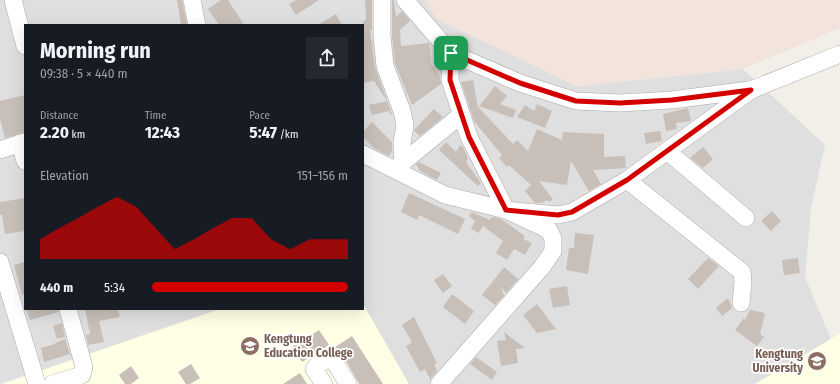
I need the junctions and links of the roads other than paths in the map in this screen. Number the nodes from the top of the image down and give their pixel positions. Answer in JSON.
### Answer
{"nodes":[{"id":1,"x":14,"y":0,"type":"edge"},
{"id":2,"x":192,"y":0,"type":"edge"},
{"id":3,"x":382,"y":0,"type":"edge"},
{"id":4,"x":405,"y":0,"type":"edge"},
{"id":5,"x":197,"y":24,"type":"edge"},
{"id":6,"x":24,"y":42,"type":"edge"},
{"id":7,"x":451,"y":53,"type":"junction"},
{"id":8,"x":840,"y":54,"type":"edge"},
{"id":9,"x":751,"y":90,"type":"junction"},
{"id":10,"x":461,"y":115,"type":"junction"},
{"id":11,"x":23,"y":143,"type":"edge"},
{"id":12,"x":0,"y":150,"type":"edge"},
{"id":13,"x":667,"y":151,"type":"junction"},
{"id":14,"x":364,"y":154,"type":"edge"},
{"id":15,"x":398,"y":166,"type":"junction"},
{"id":16,"x":627,"y":180,"type":"junction"},
{"id":17,"x":506,"y":210,"type":"junction"},
{"id":18,"x":746,"y":218,"type":"dead end"},
{"id":19,"x":0,"y":262,"type":"edge"},
{"id":20,"x":741,"y":303,"type":"dead end"},
{"id":21,"x":68,"y":310,"type":"edge"},
{"id":22,"x":37,"y":384,"type":"edge"},
{"id":23,"x":52,"y":384,"type":"edge"},
{"id":24,"x":324,"y":384,"type":"edge"},
{"id":25,"x":348,"y":384,"type":"edge"},
{"id":26,"x":439,"y":384,"type":"edge"}],
"edges":[{"from":1,"to":6,"type":"street"},
{"from":2,"to":5,"type":"street"},
{"from":3,"to":15,"type":"street"},
{"from":4,"to":7,"type":"street"},
{"from":7,"to":9,"type":"street"},
{"from":7,"to":10,"type":"street"},
{"from":8,"to":9,"type":"street"},
{"from":9,"to":13,"type":"street"},
{"from":10,"to":15,"type":"street"},
{"from":10,"to":17,"type":"street"},
{"from":11,"to":12,"type":"street"},
{"from":13,"to":16,"type":"street"},
{"from":13,"to":18,"type":"street"},
{"from":14,"to":15,"type":"street"},
{"from":15,"to":17,"type":"street"},
{"from":16,"to":17,"type":"street"},
{"from":16,"to":20,"type":"street"},
{"from":17,"to":26,"type":"street"},
{"from":19,"to":22,"type":"street"},
{"from":21,"to":23,"type":"street"},
{"from":24,"to":25,"type":"street"}]}
